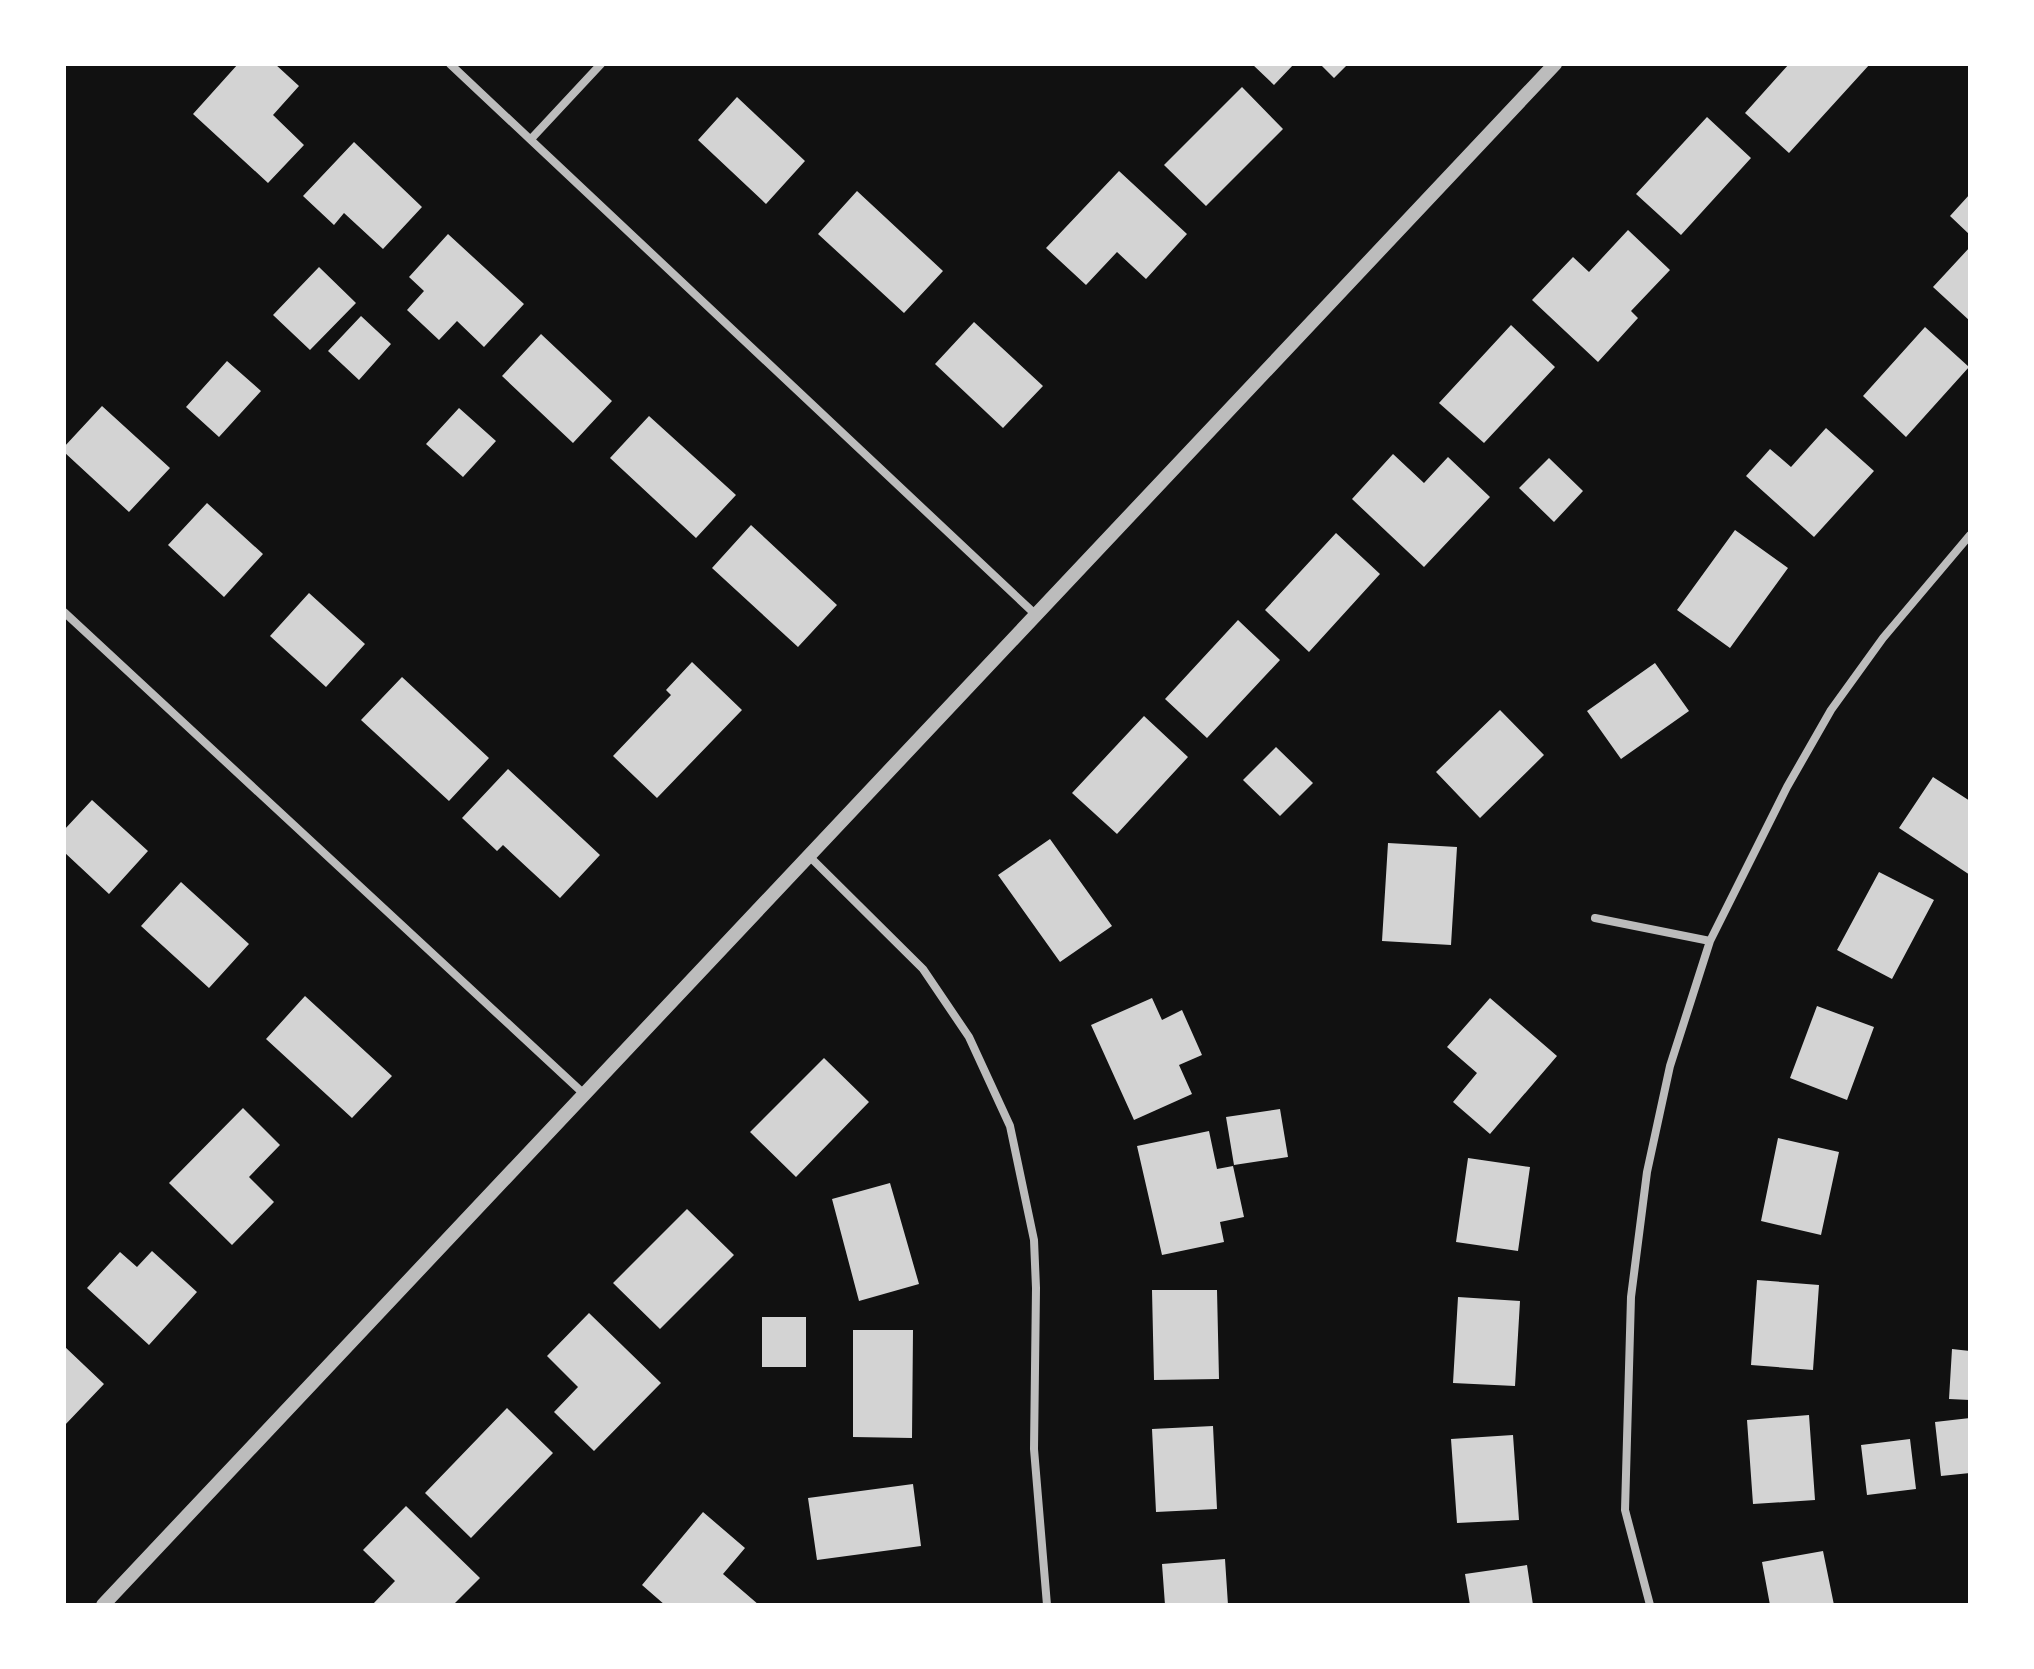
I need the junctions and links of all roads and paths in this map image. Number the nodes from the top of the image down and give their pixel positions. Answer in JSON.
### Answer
{"nodes":[{"id":1,"x":450,"y":64,"type":"edge"},
{"id":2,"x":601,"y":64,"type":"edge"},
{"id":3,"x":1555,"y":64,"type":"edge"},
{"id":4,"x":531,"y":139,"type":"junction"},
{"id":5,"x":1970,"y":535,"type":"edge"},
{"id":6,"x":64,"y":612,"type":"edge"},
{"id":7,"x":1035,"y":614,"type":"junction"},
{"id":8,"x":808,"y":855,"type":"junction"},
{"id":9,"x":1595,"y":918,"type":"dead end"},
{"id":10,"x":1710,"y":941,"type":"junction"},
{"id":11,"x":584,"y":1094,"type":"junction"},
{"id":12,"x":103,"y":1605,"type":"edge"},
{"id":13,"x":1047,"y":1605,"type":"edge"},
{"id":14,"x":1650,"y":1605,"type":"edge"}],
"edges":[{"from":1,"to":4,"type":"street"},
{"from":2,"to":4,"type":"street"},
{"from":3,"to":7,"type":"street"},
{"from":4,"to":7,"type":"street"},
{"from":5,"to":10,"type":"street"},
{"from":6,"to":11,"type":"street"},
{"from":7,"to":8,"type":"street"},
{"from":8,"to":11,"type":"street"},
{"from":8,"to":13,"type":"street"},
{"from":9,"to":10,"type":"street"},
{"from":10,"to":14,"type":"street"},
{"from":11,"to":12,"type":"street"}]}
